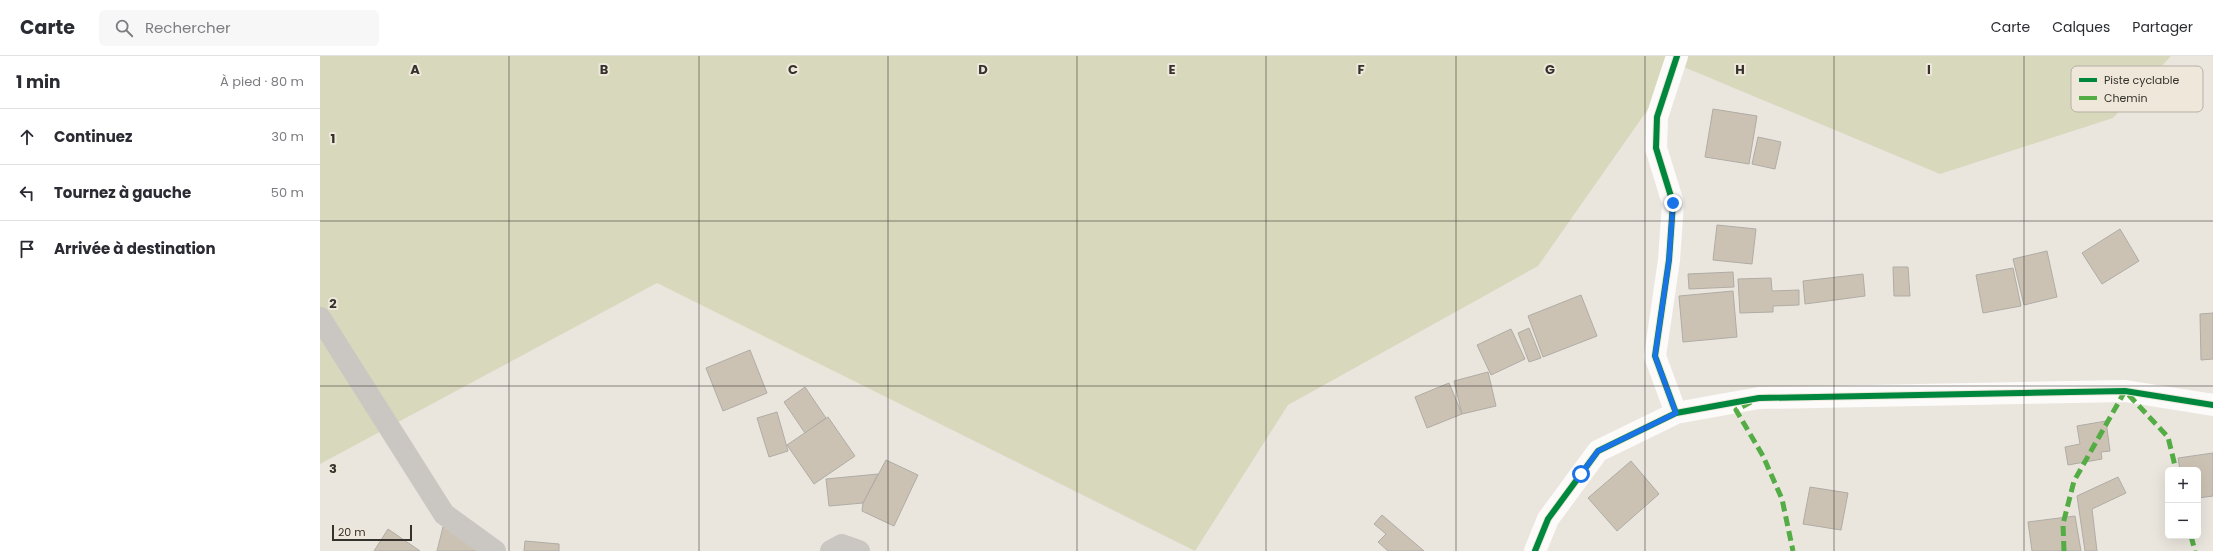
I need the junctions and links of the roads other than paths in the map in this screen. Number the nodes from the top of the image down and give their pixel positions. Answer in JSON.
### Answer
{"nodes":[{"id":1,"x":1676,"y":56,"type":"edge"},
{"id":2,"x":320,"y":318,"type":"edge"},
{"id":3,"x":2213,"y":405,"type":"edge"},
{"id":4,"x":1676,"y":413,"type":"junction"},
{"id":5,"x":495,"y":551,"type":"edge"},
{"id":6,"x":831,"y":551,"type":"edge"},
{"id":7,"x":859,"y":551,"type":"edge"},
{"id":8,"x":1535,"y":551,"type":"edge"}],
"edges":[{"from":1,"to":4,"type":"street"},
{"from":2,"to":5,"type":"main road"},
{"from":3,"to":4,"type":"street"},
{"from":4,"to":8,"type":"street"},
{"from":6,"to":7,"type":"main road"}]}
